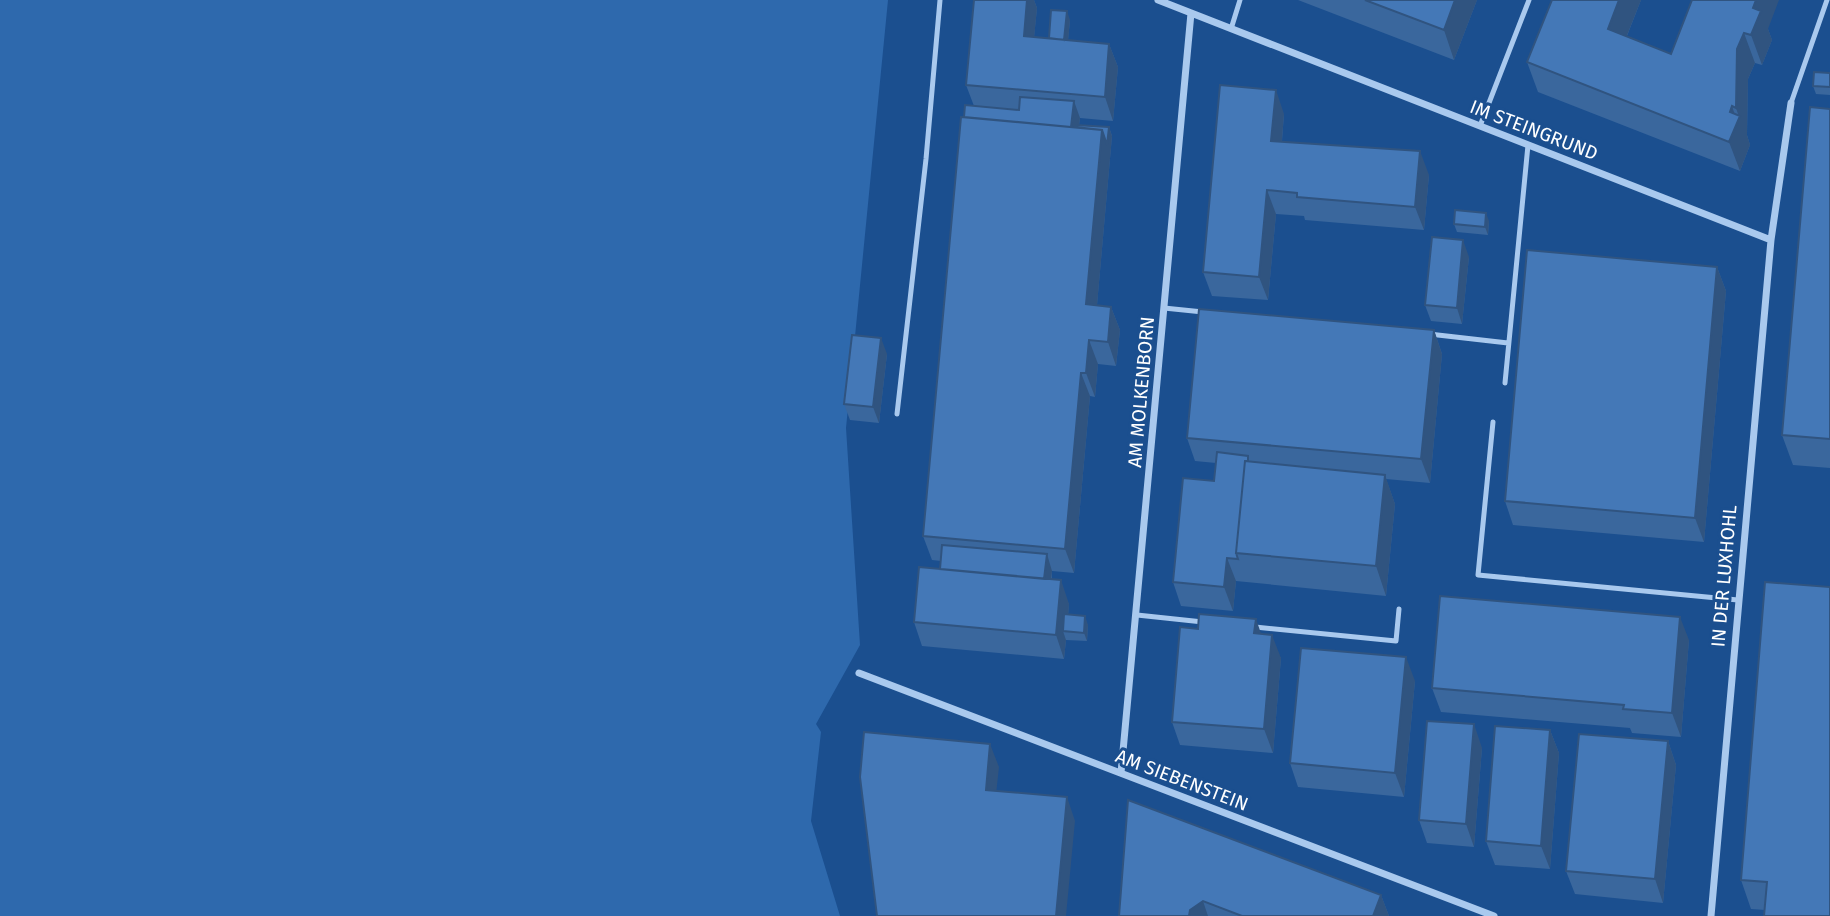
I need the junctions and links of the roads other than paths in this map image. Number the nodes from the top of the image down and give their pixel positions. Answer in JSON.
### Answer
{"nodes":[{"id":1,"x":940,"y":0,"type":"edge"},
{"id":2,"x":1158,"y":0,"type":"edge"},
{"id":3,"x":1240,"y":0,"type":"edge"},
{"id":4,"x":1529,"y":0,"type":"edge"},
{"id":5,"x":1827,"y":0,"type":"edge"},
{"id":6,"x":1191,"y":13,"type":"junction"},
{"id":7,"x":1231,"y":29,"type":"junction"},
{"id":8,"x":1791,"y":103,"type":"joint"},
{"id":9,"x":1480,"y":126,"type":"junction"},
{"id":10,"x":1528,"y":145,"type":"junction"},
{"id":11,"x":1771,"y":240,"type":"junction"},
{"id":12,"x":1164,"y":308,"type":"junction"},
{"id":13,"x":1217,"y":313,"type":"edge"},
{"id":14,"x":1428,"y":334,"type":"edge"},
{"id":15,"x":1507,"y":343,"type":"junction"},
{"id":16,"x":1505,"y":383,"type":"dead end"},
{"id":17,"x":897,"y":414,"type":"dead end"},
{"id":18,"x":1493,"y":422,"type":"dead end"},
{"id":19,"x":1738,"y":600,"type":"junction"},
{"id":20,"x":1399,"y":609,"type":"dead end"},
{"id":21,"x":1137,"y":615,"type":"junction"},
{"id":22,"x":1205,"y":622,"type":"edge"},
{"id":23,"x":1246,"y":626,"type":"edge"},
{"id":24,"x":859,"y":673,"type":"dead end"},
{"id":25,"x":1121,"y":773,"type":"junction"},
{"id":26,"x":1494,"y":916,"type":"edge"},
{"id":27,"x":1711,"y":916,"type":"edge"}],
"edges":[{"from":1,"to":17,"type":"lane"},
{"from":2,"to":6,"type":"street","name":"IM STEINGRUND"},
{"from":3,"to":7,"type":"lane"},
{"from":4,"to":9,"type":"lane"},
{"from":5,"to":8,"type":"lane"},
{"from":6,"to":7,"type":"street","name":"IM STEINGRUND"},
{"from":6,"to":12,"type":"street","name":"AM MOLKENBORN"},
{"from":7,"to":9,"type":"street","name":"IM STEINGRUND"},
{"from":8,"to":11,"type":"street"},
{"from":9,"to":10,"type":"street","name":"IM STEINGRUND"},
{"from":10,"to":11,"type":"street","name":"IM STEINGRUND"},
{"from":10,"to":15,"type":"lane"},
{"from":11,"to":19,"type":"street","name":"IN DER LUXHOHL"},
{"from":12,"to":13,"type":"lane"},
{"from":12,"to":21,"type":"street","name":"AM MOLKENBORN"},
{"from":14,"to":15,"type":"lane"},
{"from":15,"to":16,"type":"lane"},
{"from":18,"to":19,"type":"lane"},
{"from":19,"to":27,"type":"street","name":"IN DER LUXHOHL"},
{"from":20,"to":23,"type":"lane"},
{"from":21,"to":22,"type":"lane"},
{"from":21,"to":25,"type":"street","name":"AM MOLKENBORN"},
{"from":24,"to":25,"type":"street","name":"AM SIEBENSTEIN"},
{"from":25,"to":26,"type":"street","name":"AM SIEBENSTEIN"}]}
